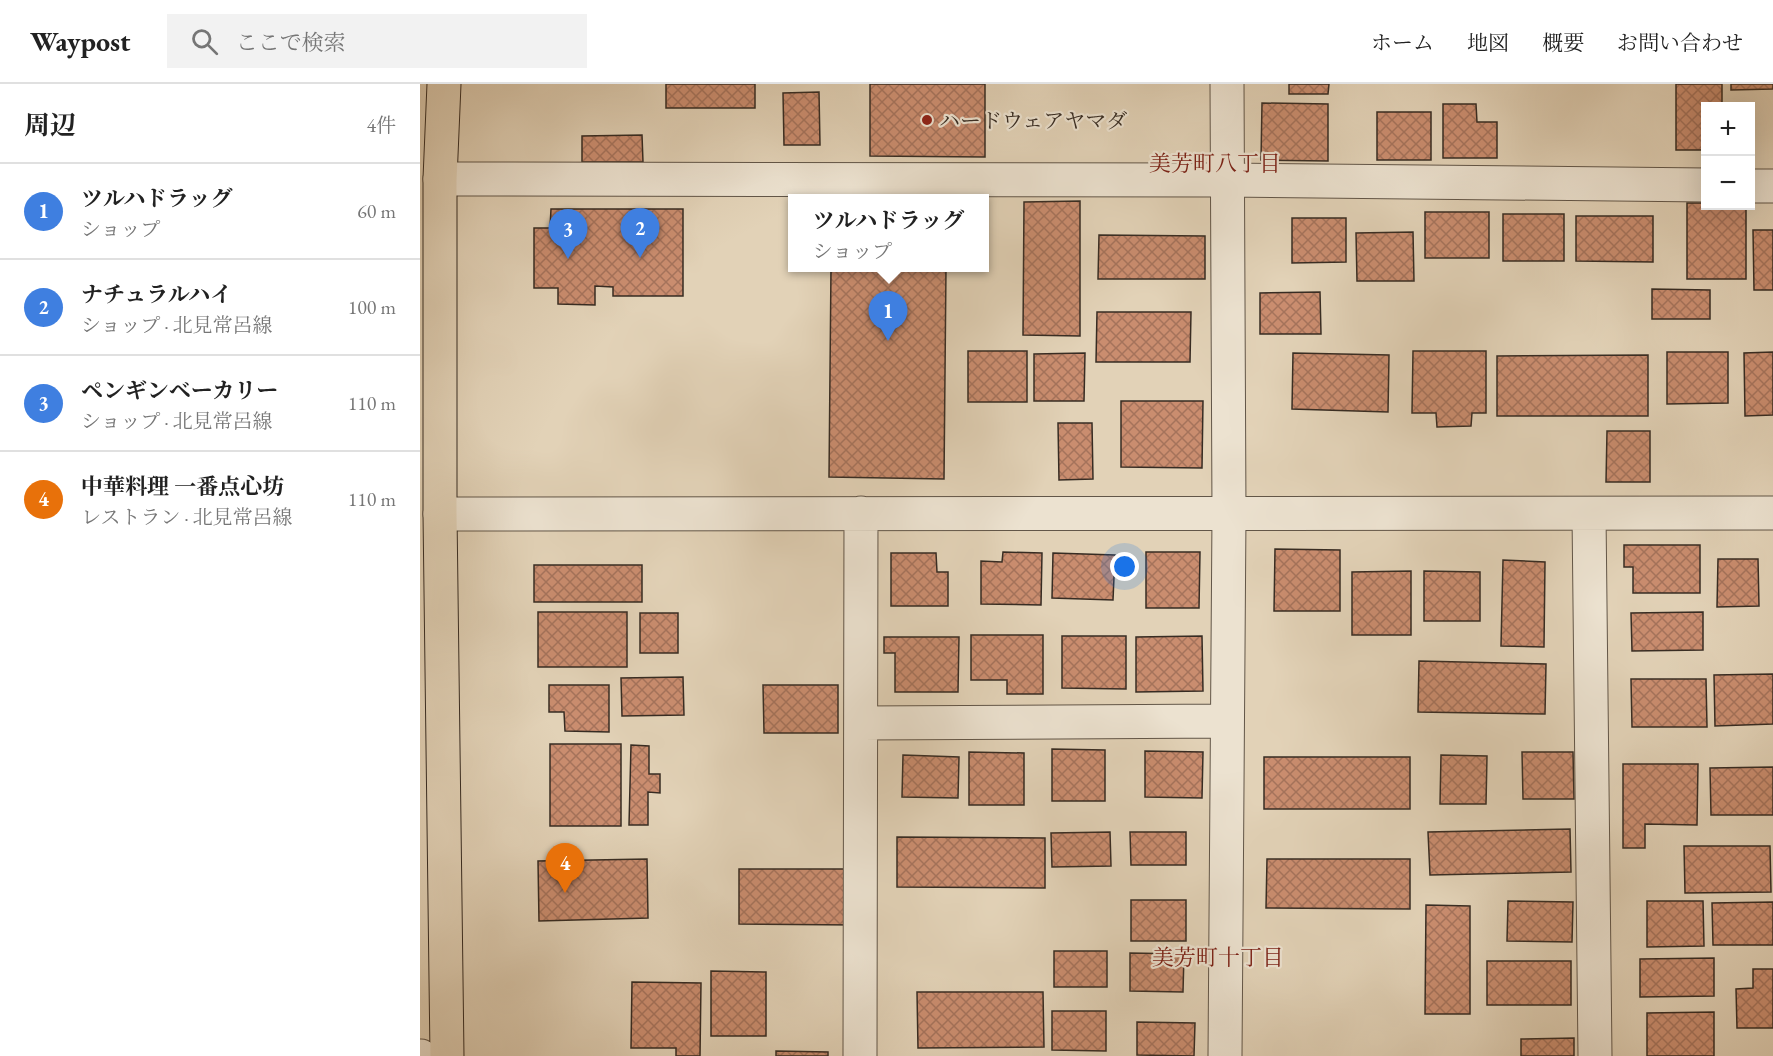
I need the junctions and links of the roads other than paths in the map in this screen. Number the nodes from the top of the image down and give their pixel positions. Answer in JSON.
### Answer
{"nodes":[{"id":1,"x":444,"y":84,"type":"edge"},
{"id":2,"x":1227,"y":84,"type":"edge"},
{"id":3,"x":440,"y":179,"type":"junction"},
{"id":4,"x":1226,"y":180,"type":"junction"},
{"id":5,"x":1701,"y":185,"type":"edge"},
{"id":6,"x":1755,"y":186,"type":"edge"},
{"id":7,"x":1773,"y":186,"type":"edge"},
{"id":8,"x":861,"y":513,"type":"junction"},
{"id":9,"x":1773,"y":513,"type":"edge"},
{"id":10,"x":440,"y":514,"type":"junction"},
{"id":11,"x":1589,"y":514,"type":"junction"},
{"id":12,"x":1228,"y":515,"type":"junction"},
{"id":13,"x":430,"y":568,"type":"edge"},
{"id":14,"x":1226,"y":720,"type":"junction"},
{"id":15,"x":861,"y":723,"type":"junction"},
{"id":16,"x":447,"y":1056,"type":"edge"},
{"id":17,"x":860,"y":1056,"type":"edge"},
{"id":18,"x":1225,"y":1056,"type":"edge"},
{"id":19,"x":1595,"y":1056,"type":"edge"}],
"edges":[{"from":1,"to":3,"type":"main road"},
{"from":2,"to":4,"type":"street"},
{"from":3,"to":4,"type":"street"},
{"from":3,"to":10,"type":"main road"},
{"from":4,"to":5,"type":"street"},
{"from":4,"to":12,"type":"street"},
{"from":6,"to":7,"type":"street"},
{"from":8,"to":10,"type":"street"},
{"from":8,"to":12,"type":"street"},
{"from":8,"to":15,"type":"street"},
{"from":9,"to":11,"type":"street"},
{"from":10,"to":13,"type":"main road"},
{"from":11,"to":12,"type":"street"},
{"from":11,"to":19,"type":"street"},
{"from":12,"to":14,"type":"street"},
{"from":13,"to":16,"type":"main road"},
{"from":14,"to":15,"type":"street"},
{"from":14,"to":18,"type":"street"},
{"from":15,"to":17,"type":"street"}]}
